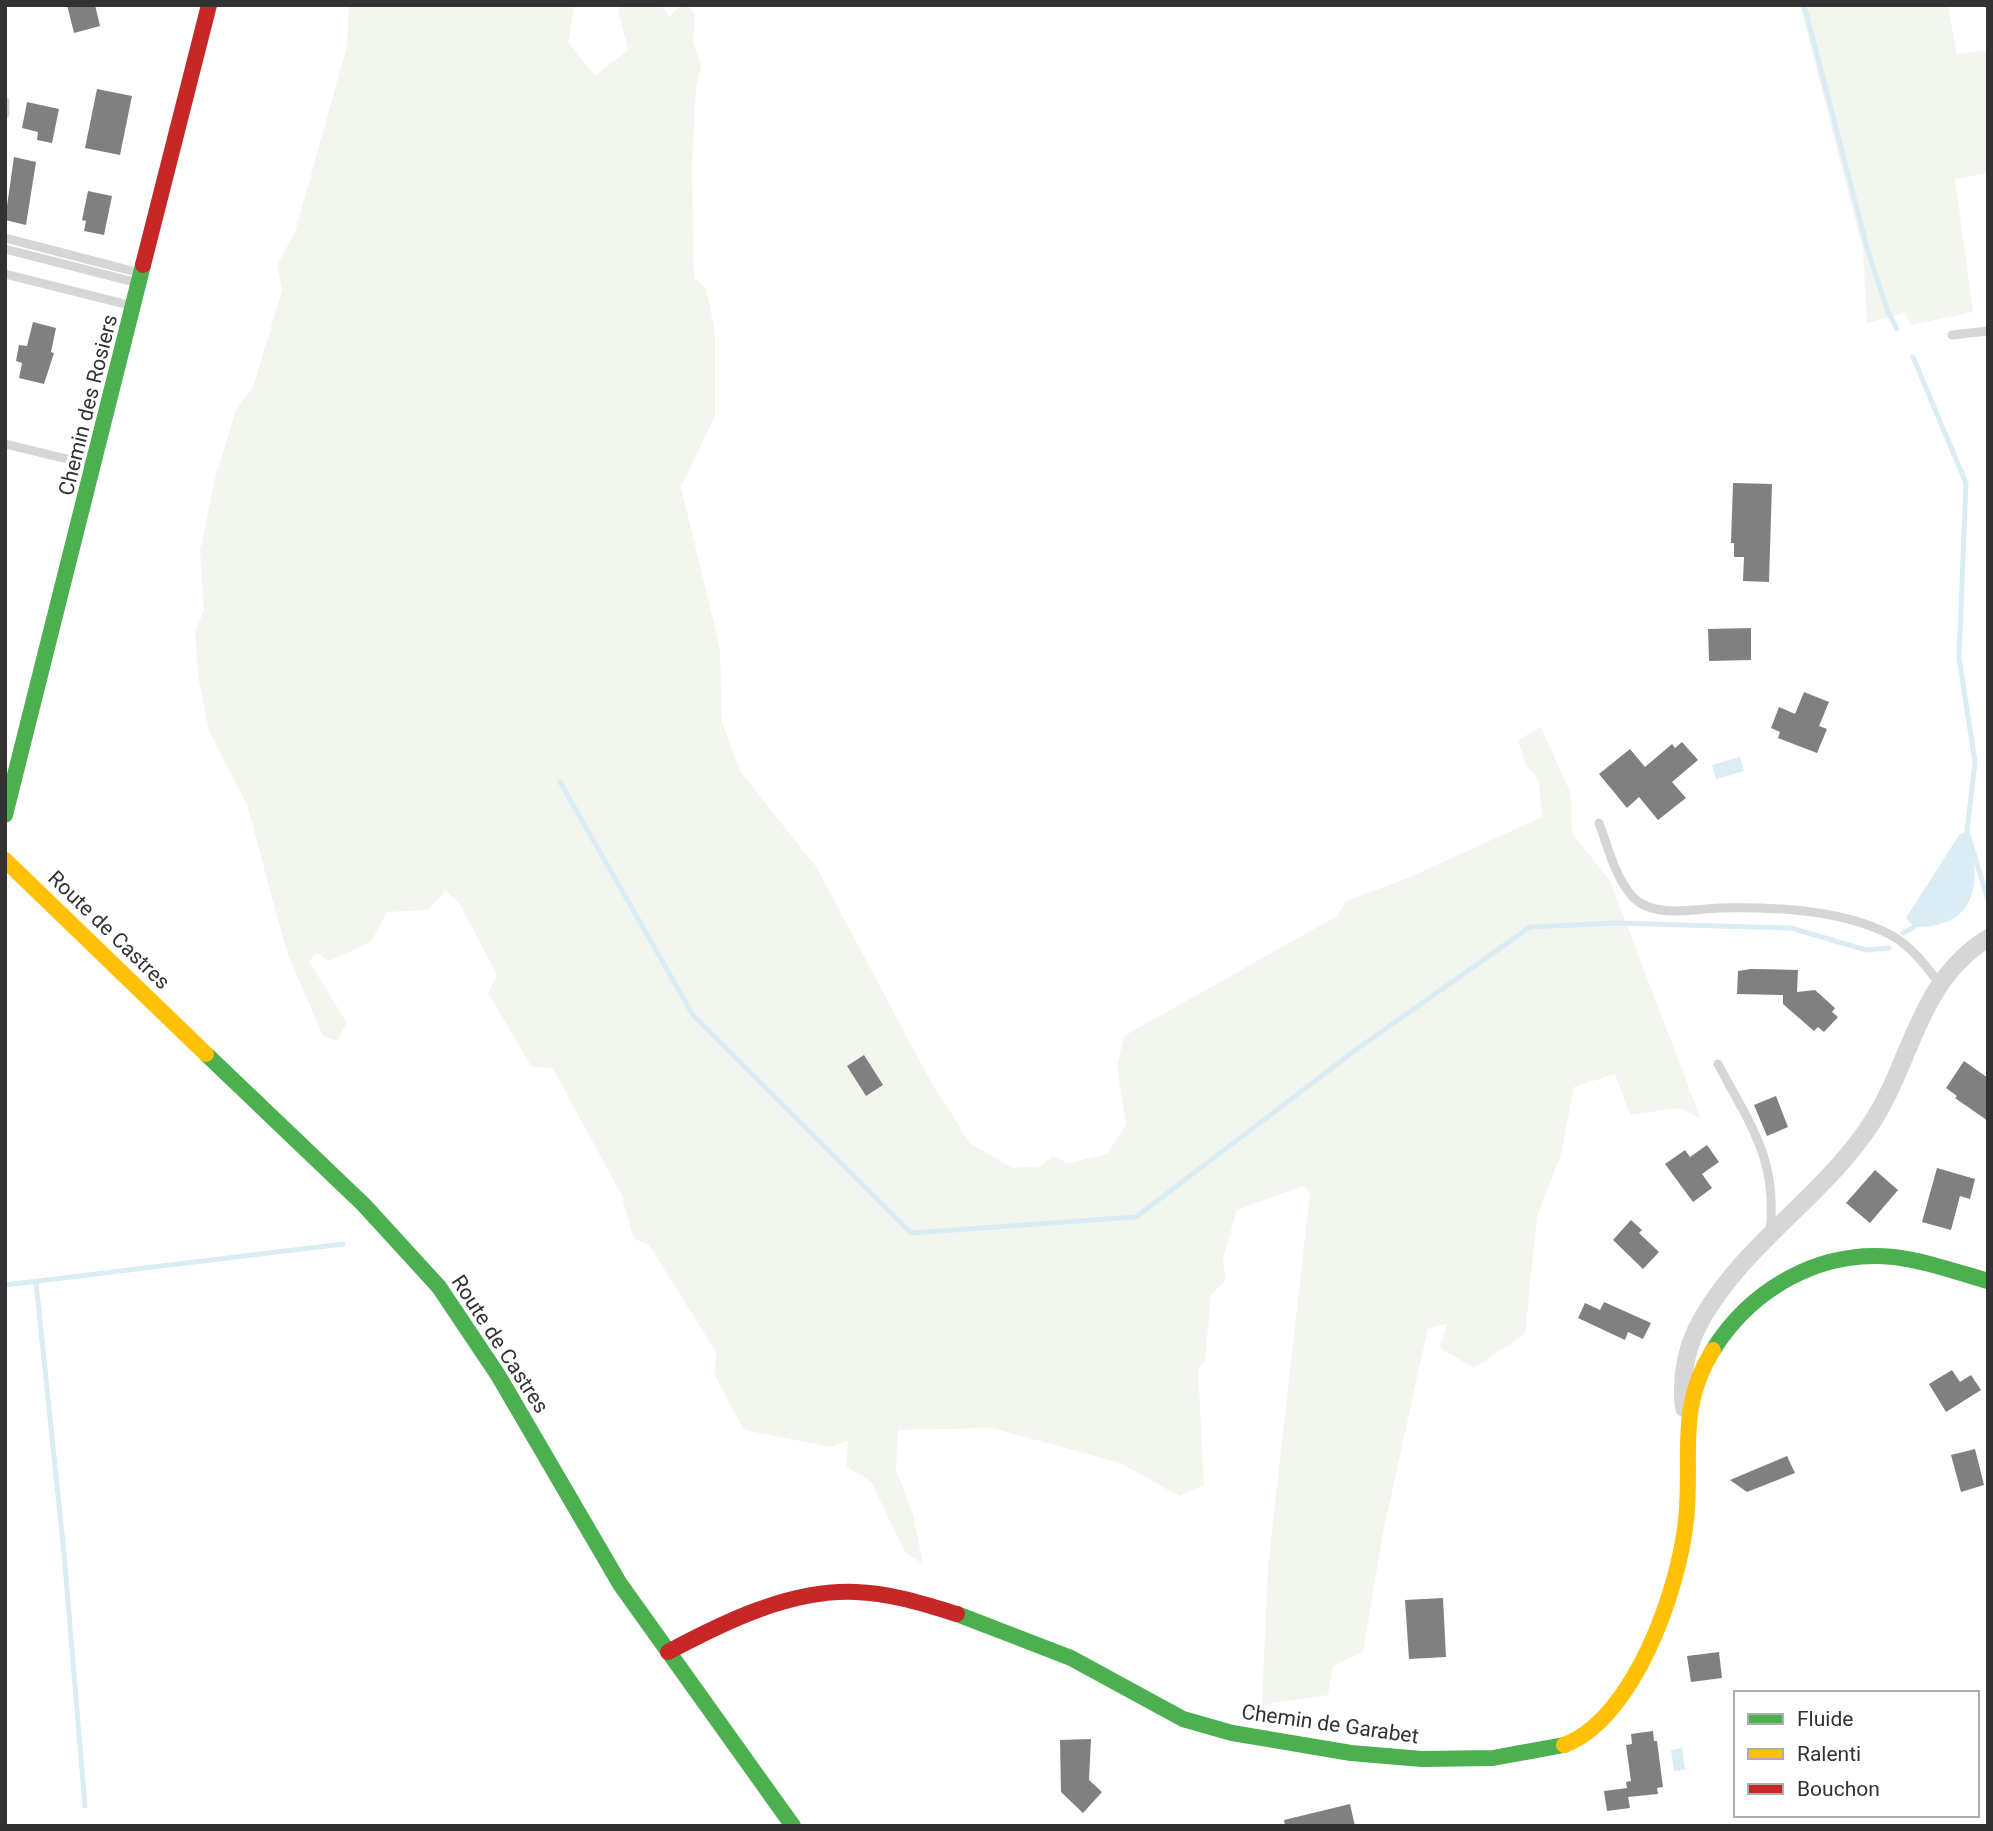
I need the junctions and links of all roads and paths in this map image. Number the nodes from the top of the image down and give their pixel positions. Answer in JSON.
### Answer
{"nodes":[{"id":1,"x":209,"y":5,"type":"edge"},
{"id":2,"x":5,"y":101,"type":"edge"},
{"id":3,"x":5,"y":114,"type":"edge"},
{"id":4,"x":5,"y":238,"type":"edge"},
{"id":5,"x":5,"y":249,"type":"edge"},
{"id":6,"x":5,"y":274,"type":"edge"},
{"id":7,"x":141,"y":279,"type":"junction"},
{"id":8,"x":134,"y":307,"type":"junction"},
{"id":9,"x":1988,"y":331,"type":"edge"},
{"id":10,"x":1952,"y":335,"type":"dead end"},
{"id":11,"x":5,"y":444,"type":"edge"},
{"id":12,"x":95,"y":465,"type":"junction"},
{"id":13,"x":5,"y":815,"type":"edge"},
{"id":14,"x":1599,"y":823,"type":"dead end"},
{"id":15,"x":5,"y":860,"type":"edge"},
{"id":16,"x":1988,"y":938,"type":"edge"},
{"id":17,"x":1938,"y":982,"type":"junction"},
{"id":18,"x":1718,"y":1064,"type":"dead end"},
{"id":19,"x":1770,"y":1236,"type":"junction"},
{"id":20,"x":1988,"y":1281,"type":"edge"},
{"id":21,"x":1687,"y":1425,"type":"junction"},
{"id":22,"x":668,"y":1652,"type":"junction"},
{"id":23,"x":793,"y":1826,"type":"edge"}],
"edges":[{"from":1,"to":7,"type":"street","name":"Chemin des Rosiers"},
{"from":2,"to":3,"type":"lane"},
{"from":4,"to":7,"type":"lane"},
{"from":5,"to":7,"type":"lane"},
{"from":6,"to":8,"type":"lane"},
{"from":7,"to":8,"type":"street","name":"Chemin des Rosiers"},
{"from":8,"to":12,"type":"street","name":"Chemin des Rosiers"},
{"from":9,"to":10,"type":"lane"},
{"from":11,"to":12,"type":"lane"},
{"from":12,"to":13,"type":"street","name":"Chemin des Rosiers"},
{"from":14,"to":17,"type":"lane"},
{"from":15,"to":22,"type":"street","name":"Route de Castres"},
{"from":16,"to":17,"type":"street"},
{"from":17,"to":19,"type":"street"},
{"from":18,"to":19,"type":"lane"},
{"from":19,"to":21,"type":"street"},
{"from":20,"to":21,"type":"street","name":"Chemin de Garabet"},
{"from":21,"to":22,"type":"street","name":"Chemin de Garabet"},
{"from":22,"to":23,"type":"street","name":"Route de Castres"}]}
